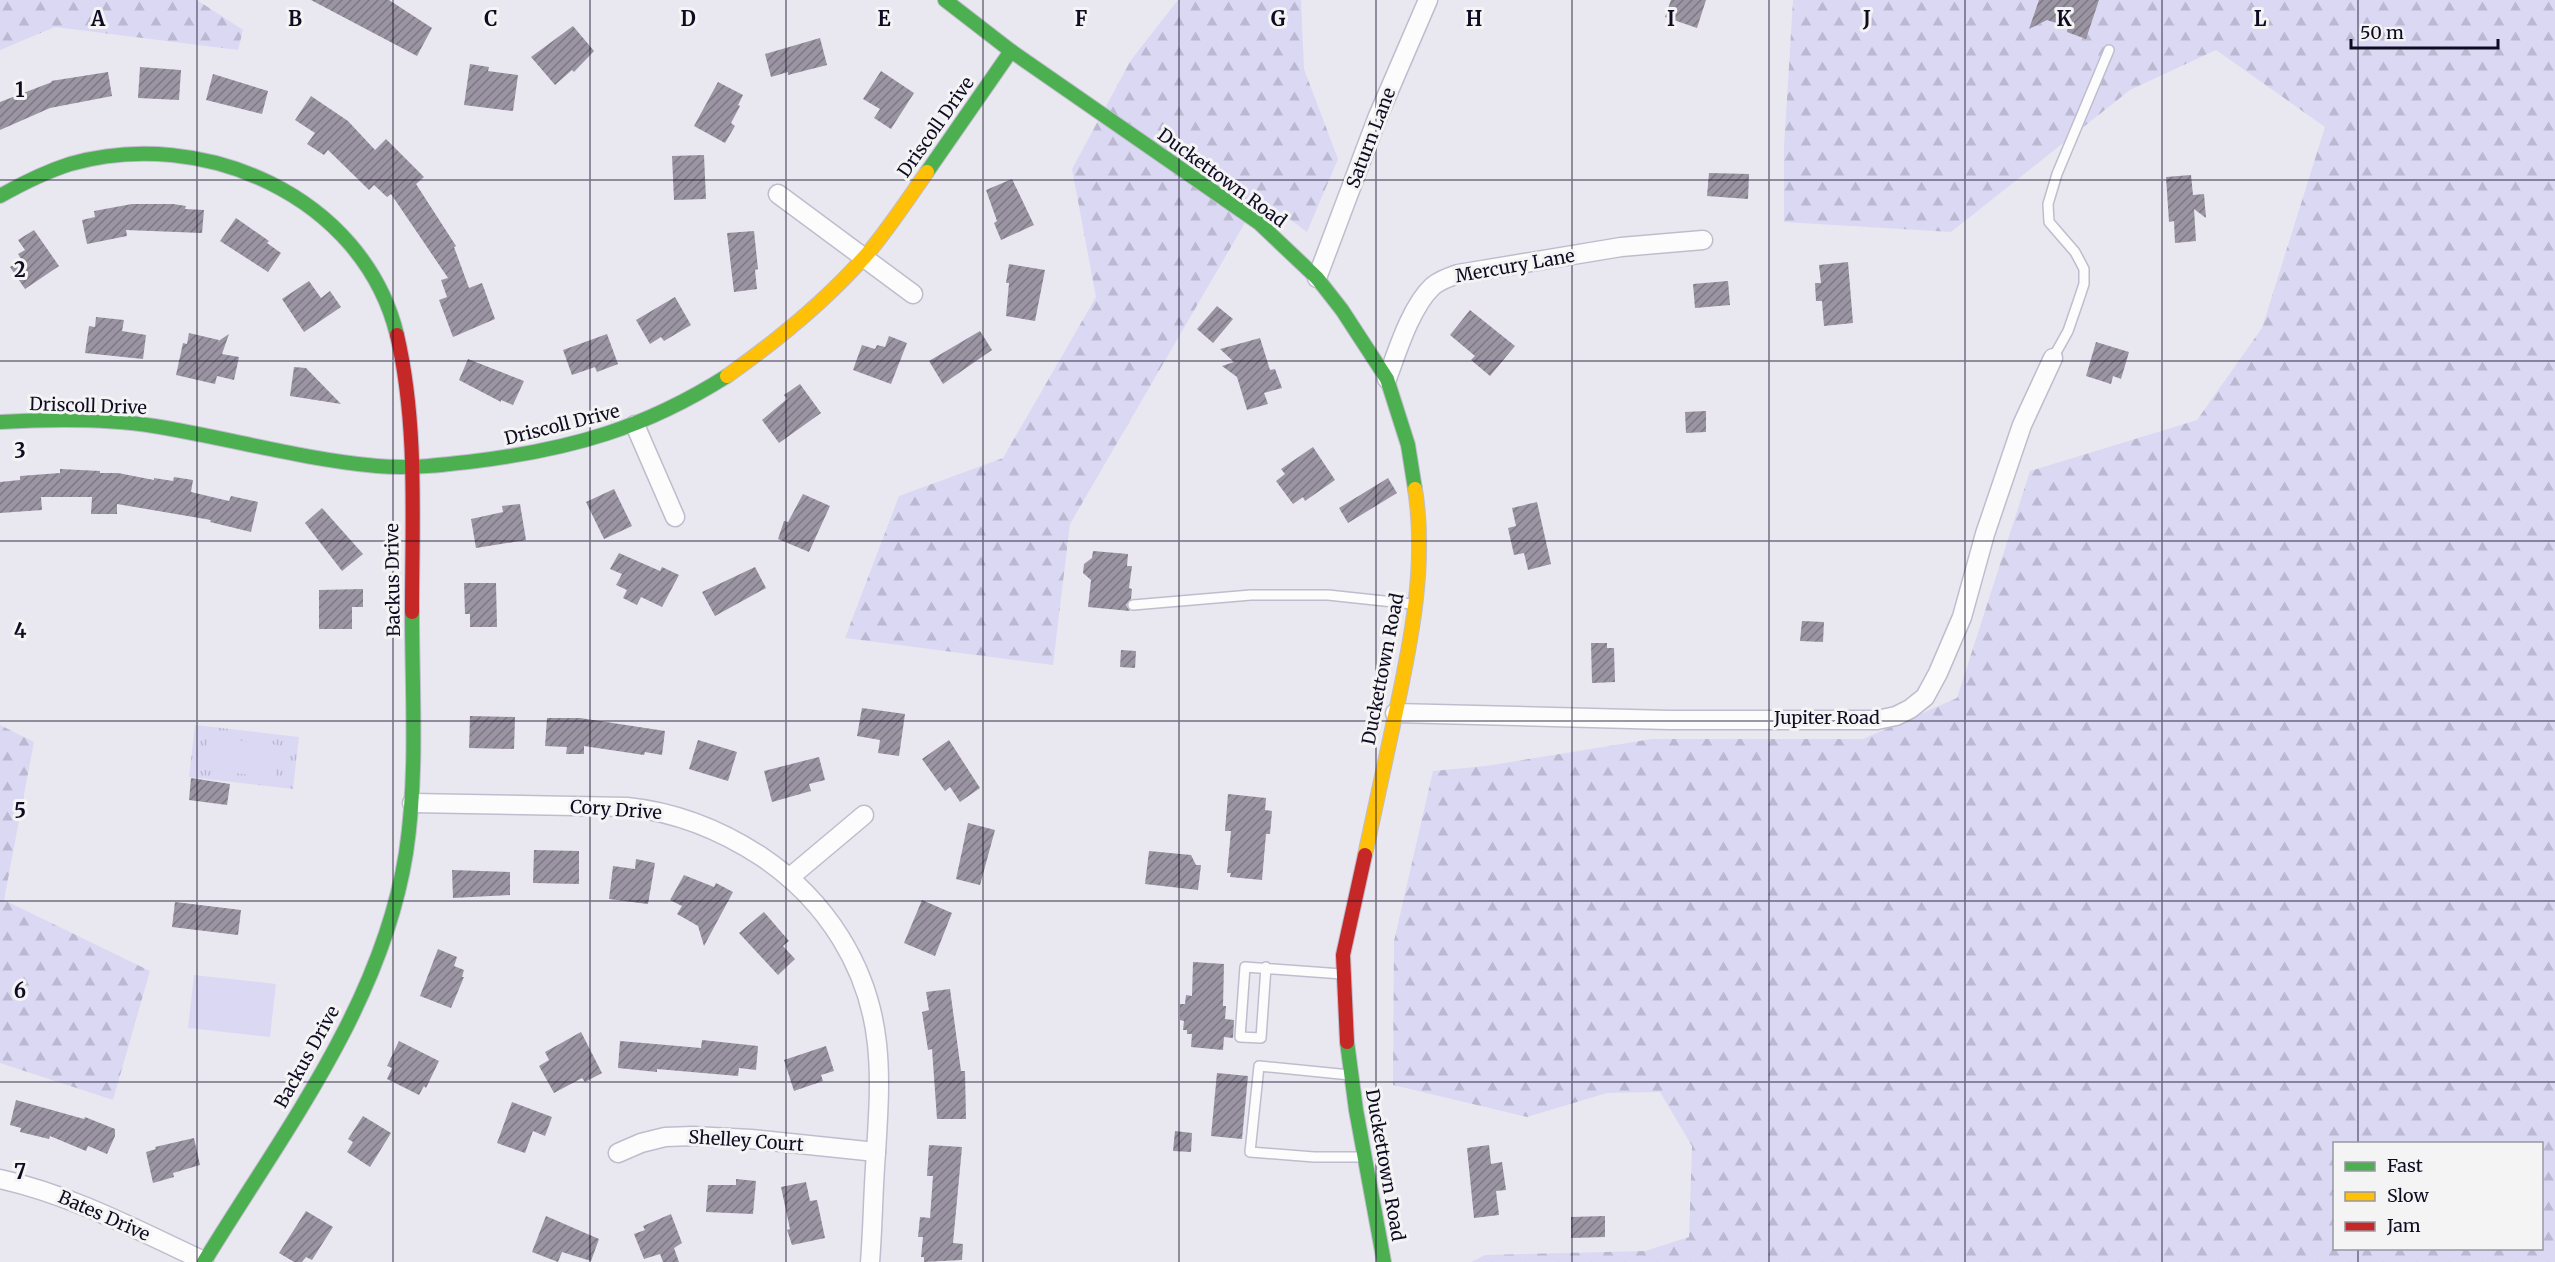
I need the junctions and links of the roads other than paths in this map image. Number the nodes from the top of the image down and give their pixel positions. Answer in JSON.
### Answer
{"nodes":[{"id":1,"x":945,"y":0,"type":"edge"},
{"id":2,"x":1428,"y":0,"type":"edge"},
{"id":3,"x":2109,"y":50,"type":"dead end"},
{"id":4,"x":1011,"y":51,"type":"junction"},
{"id":5,"x":778,"y":194,"type":"dead end"},
{"id":6,"x":0,"y":196,"type":"edge"},
{"id":7,"x":1703,"y":240,"type":"dead end"},
{"id":8,"x":864,"y":258,"type":"junction"},
{"id":9,"x":1317,"y":278,"type":"junction"},
{"id":10,"x":913,"y":294,"type":"dead end"},
{"id":11,"x":2053,"y":358,"type":"joint"},
{"id":12,"x":1387,"y":379,"type":"junction"},
{"id":13,"x":0,"y":422,"type":"edge"},
{"id":14,"x":635,"y":425,"type":"junction"},
{"id":15,"x":410,"y":469,"type":"junction"},
{"id":16,"x":675,"y":517,"type":"dead end"},
{"id":17,"x":1415,"y":604,"type":"junction"},
{"id":18,"x":1134,"y":605,"type":"dead end"},
{"id":19,"x":1395,"y":713,"type":"junction"},
{"id":20,"x":412,"y":803,"type":"junction"},
{"id":21,"x":864,"y":815,"type":"dead end"},
{"id":22,"x":789,"y":878,"type":"junction"},
{"id":23,"x":1266,"y":967,"type":"junction"},
{"id":24,"x":1342,"y":974,"type":"junction"},
{"id":25,"x":1352,"y":1076,"type":"junction"},
{"id":26,"x":876,"y":1152,"type":"junction"},
{"id":27,"x":618,"y":1153,"type":"dead end"},
{"id":28,"x":1366,"y":1157,"type":"junction"},
{"id":29,"x":0,"y":1179,"type":"edge"},
{"id":30,"x":204,"y":1261,"type":"edge"},
{"id":31,"x":870,"y":1262,"type":"edge"},
{"id":32,"x":1384,"y":1262,"type":"edge"}],
"edges":[{"from":1,"to":4,"type":"street","name":"Duckettown Road"},
{"from":2,"to":9,"type":"street","name":"Saturn Lane"},
{"from":3,"to":11,"type":"lane"},
{"from":4,"to":8,"type":"street","name":"Driscoll Drive"},
{"from":4,"to":9,"type":"street","name":"Duckettown Road"},
{"from":5,"to":8,"type":"street"},
{"from":6,"to":15,"type":"street","name":"Backus Drive"},
{"from":7,"to":12,"type":"street","name":"Mercury Lane"},
{"from":8,"to":10,"type":"street"},
{"from":8,"to":14,"type":"street","name":"Driscoll Drive"},
{"from":9,"to":12,"type":"street","name":"Duckettown Road"},
{"from":11,"to":19,"type":"street","name":"Jupiter Road"},
{"from":12,"to":17,"type":"street","name":"Duckettown Road"},
{"from":13,"to":15,"type":"street","name":"Driscoll Drive"},
{"from":14,"to":15,"type":"street","name":"Driscoll Drive"},
{"from":14,"to":16,"type":"street"},
{"from":15,"to":20,"type":"street","name":"Backus Drive"},
{"from":17,"to":18,"type":"lane"},
{"from":17,"to":19,"type":"street","name":"Duckettown Road"},
{"from":19,"to":24,"type":"street","name":"Duckettown Road"},
{"from":20,"to":22,"type":"street","name":"Cory Drive"},
{"from":20,"to":30,"type":"street","name":"Backus Drive"},
{"from":21,"to":22,"type":"street"},
{"from":22,"to":26,"type":"street","name":"Cory Drive"},
{"from":23,"to":23,"type":"lane"},
{"from":23,"to":24,"type":"lane"},
{"from":24,"to":25,"type":"street","name":"Duckettown Road"},
{"from":25,"to":28,"type":"street","name":"Duckettown Road"},
{"from":25,"to":28,"type":"lane"},
{"from":26,"to":27,"type":"street","name":"Shelley Court"},
{"from":26,"to":31,"type":"street","name":"Cory Drive"},
{"from":28,"to":32,"type":"street","name":"Duckettown Road"},
{"from":29,"to":30,"type":"street","name":"Bates Drive"}]}
